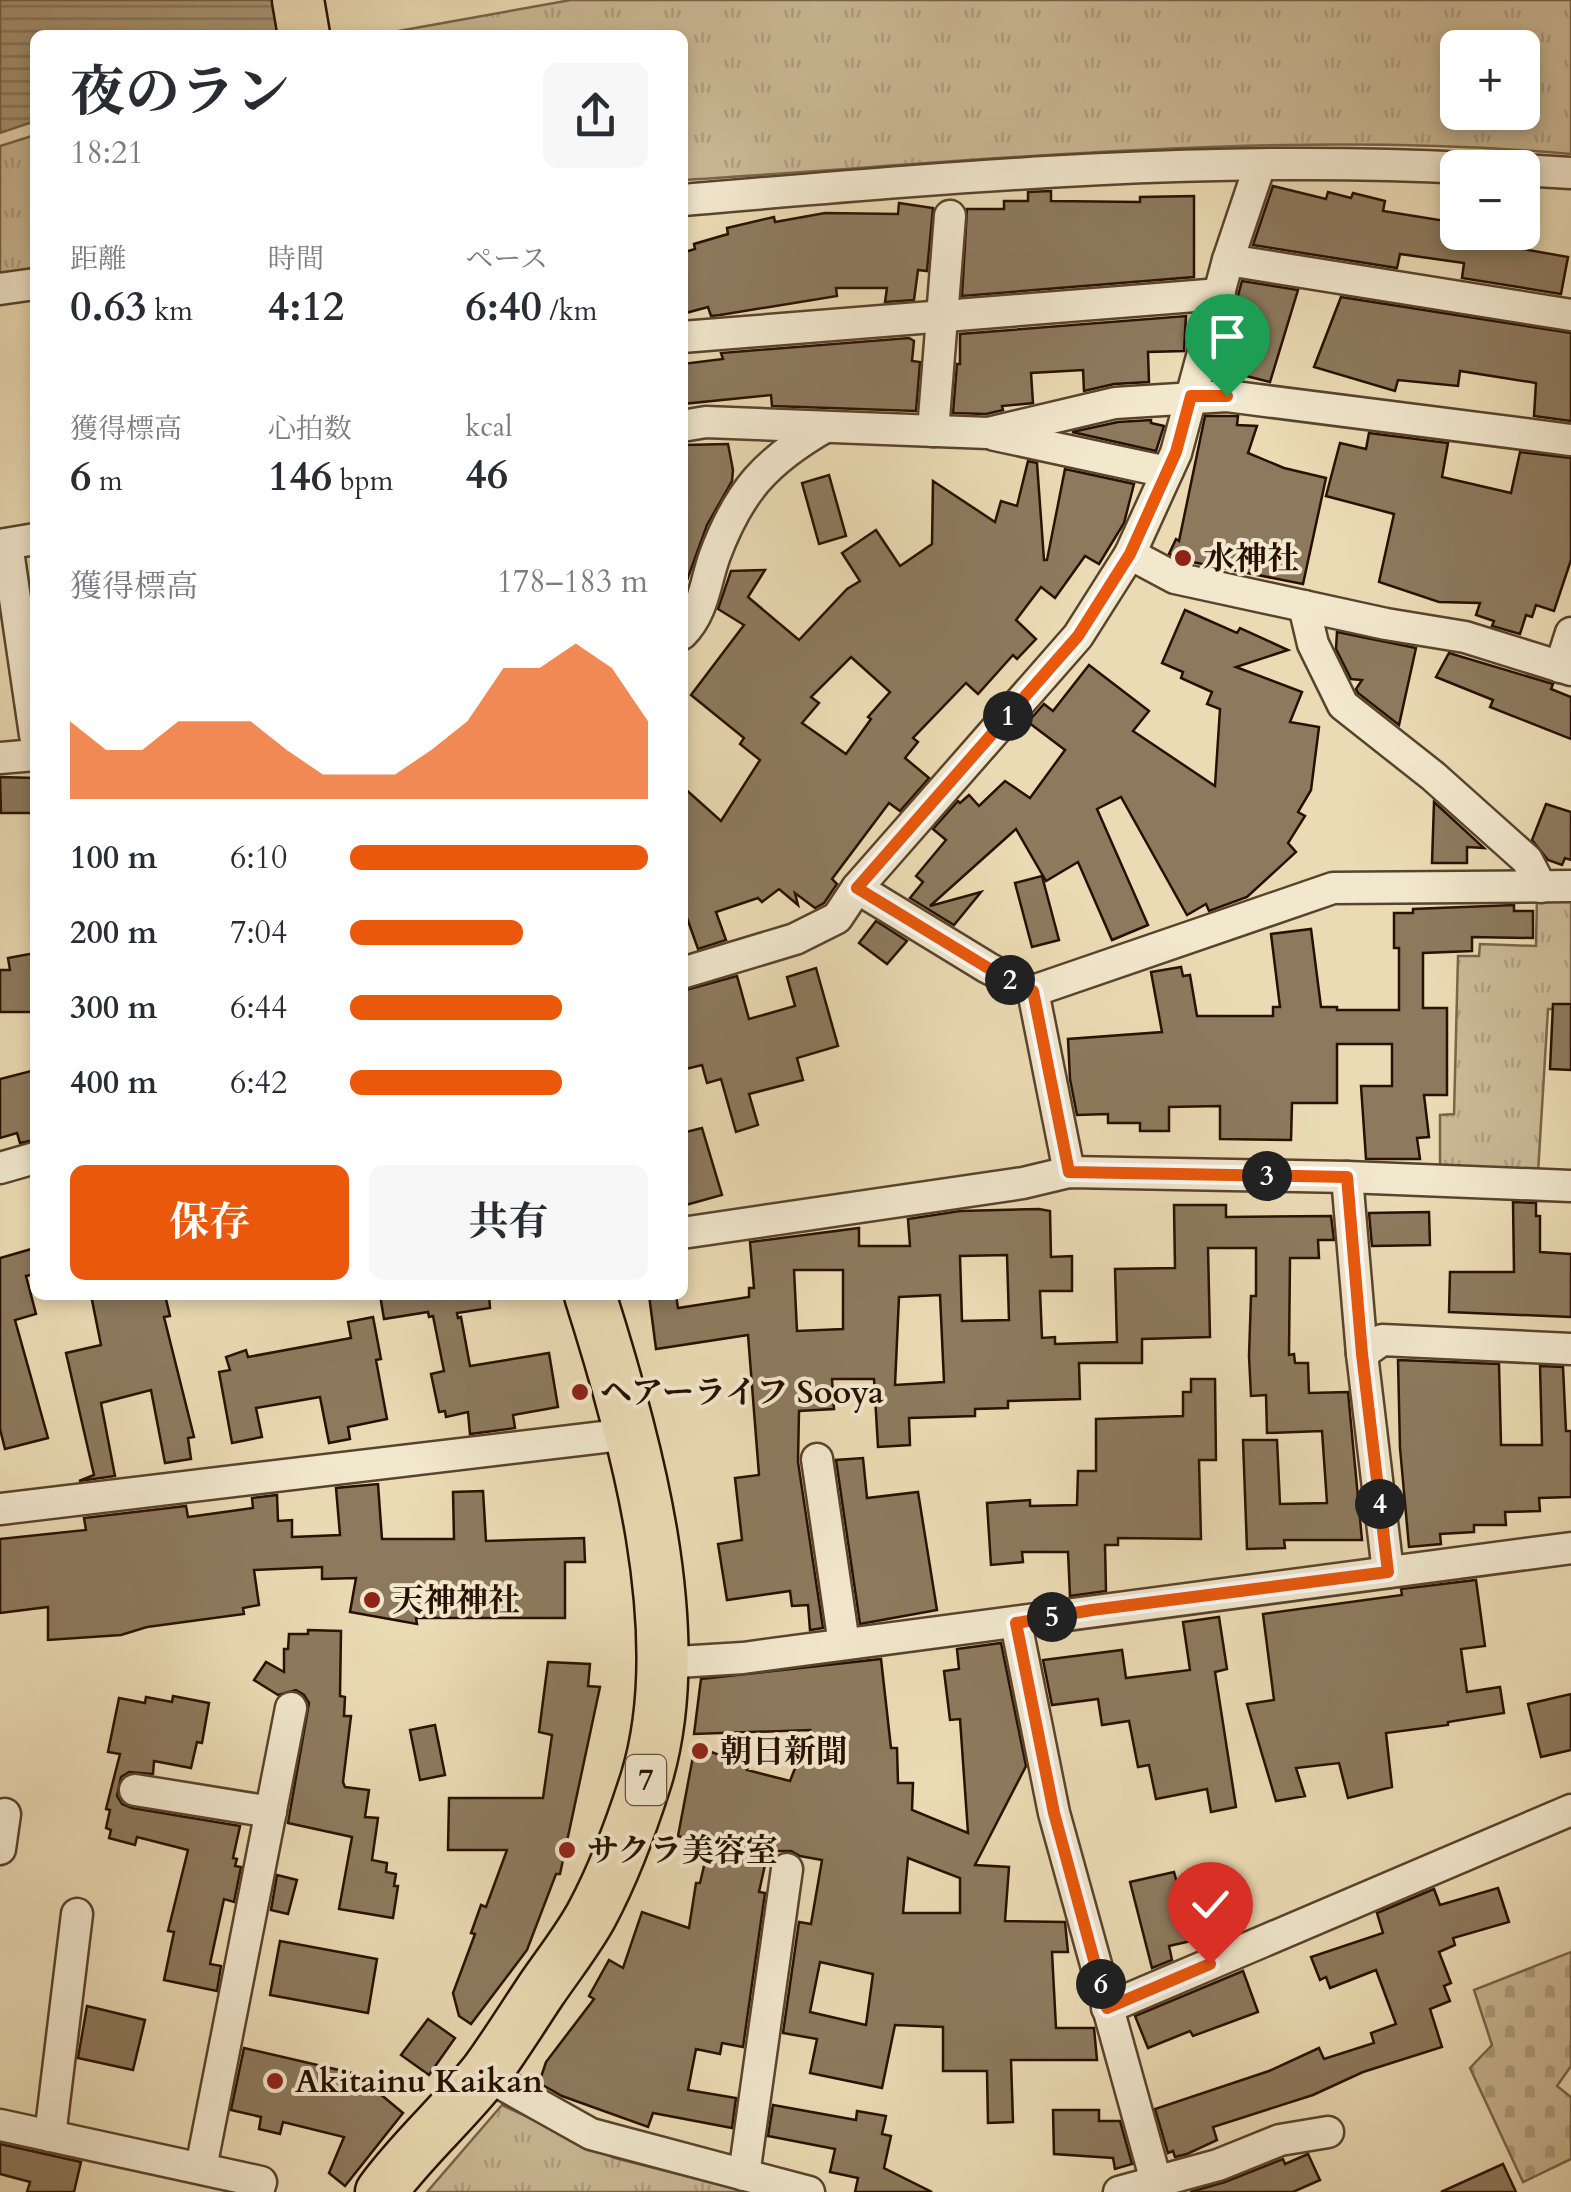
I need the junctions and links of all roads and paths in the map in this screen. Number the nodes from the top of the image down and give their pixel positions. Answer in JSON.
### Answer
{"nodes":[{"id":1,"x":298,"y":0,"type":"edge"},
{"id":2,"x":303,"y":30,"type":"edge"},
{"id":3,"x":1260,"y":164,"type":"junction"},
{"id":4,"x":1440,"y":167,"type":"edge"},
{"id":5,"x":1540,"y":171,"type":"edge"},
{"id":6,"x":1571,"y":173,"type":"edge"},
{"id":7,"x":688,"y":200,"type":"edge"},
{"id":8,"x":950,"y":216,"type":"dead end"},
{"id":9,"x":1228,"y":260,"type":"junction"},
{"id":10,"x":30,"y":285,"type":"edge"},
{"id":11,"x":0,"y":289,"type":"edge"},
{"id":12,"x":1220,"y":294,"type":"junction"},
{"id":13,"x":941,"y":316,"type":"junction"},
{"id":14,"x":1571,"y":316,"type":"edge"},
{"id":15,"x":688,"y":337,"type":"edge"},
{"id":16,"x":1191,"y":396,"type":"junction"},
{"id":17,"x":688,"y":425,"type":"edge"},
{"id":18,"x":824,"y":427,"type":"junction"},
{"id":19,"x":933,"y":431,"type":"junction"},
{"id":20,"x":988,"y":433,"type":"junction"},
{"id":21,"x":1571,"y":440,"type":"edge"},
{"id":22,"x":1167,"y":472,"type":"junction"},
{"id":23,"x":14,"y":543,"type":"edge"},
{"id":24,"x":1130,"y":554,"type":"junction"},
{"id":25,"x":1304,"y":606,"type":"junction"},
{"id":26,"x":688,"y":628,"type":"edge"},
{"id":27,"x":1571,"y":633,"type":"edge"},
{"id":28,"x":1566,"y":668,"type":"edge"},
{"id":29,"x":12,"y":672,"type":"edge"},
{"id":30,"x":30,"y":721,"type":"edge"},
{"id":31,"x":30,"y":755,"type":"edge"},
{"id":32,"x":0,"y":758,"type":"edge"},
{"id":33,"x":1556,"y":886,"type":"edge"},
{"id":34,"x":857,"y":888,"type":"junction"},
{"id":35,"x":688,"y":971,"type":"edge"},
{"id":36,"x":1033,"y":991,"type":"junction"},
{"id":37,"x":30,"y":1159,"type":"edge"},
{"id":38,"x":0,"y":1168,"type":"edge"},
{"id":39,"x":1069,"y":1172,"type":"junction"},
{"id":40,"x":1347,"y":1177,"type":"junction"},
{"id":41,"x":1571,"y":1186,"type":"edge"},
{"id":42,"x":688,"y":1233,"type":"edge"},
{"id":43,"x":591,"y":1300,"type":"edge"},
{"id":44,"x":1571,"y":1350,"type":"edge"},
{"id":45,"x":1362,"y":1354,"type":"junction"},
{"id":46,"x":629,"y":1434,"type":"junction"},
{"id":47,"x":817,"y":1459,"type":"dead end"},
{"id":48,"x":0,"y":1509,"type":"edge"},
{"id":49,"x":1571,"y":1548,"type":"edge"},
{"id":50,"x":1388,"y":1572,"type":"junction"},
{"id":51,"x":1016,"y":1623,"type":"junction"},
{"id":52,"x":844,"y":1644,"type":"junction"},
{"id":53,"x":661,"y":1663,"type":"junction"},
{"id":54,"x":291,"y":1708,"type":"dead end"},
{"id":55,"x":135,"y":1790,"type":"dead end"},
{"id":56,"x":1571,"y":1810,"type":"edge"},
{"id":57,"x":271,"y":1812,"type":"junction"},
{"id":58,"x":5,"y":1814,"type":"dead end"},
{"id":59,"x":0,"y":1848,"type":"edge"},
{"id":60,"x":787,"y":1868,"type":"dead end"},
{"id":61,"x":77,"y":1914,"type":"dead end"},
{"id":62,"x":1107,"y":2008,"type":"junction"},
{"id":63,"x":484,"y":2074,"type":"junction"},
{"id":64,"x":0,"y":2125,"type":"edge"},
{"id":65,"x":1328,"y":2132,"type":"dead end"},
{"id":66,"x":50,"y":2136,"type":"junction"},
{"id":67,"x":201,"y":2168,"type":"junction"},
{"id":68,"x":744,"y":2175,"type":"junction"},
{"id":69,"x":1158,"y":2187,"type":"edge"},
{"id":70,"x":267,"y":2188,"type":"edge"},
{"id":71,"x":381,"y":2192,"type":"edge"},
{"id":72,"x":810,"y":2192,"type":"edge"},
{"id":73,"x":1119,"y":2192,"type":"edge"}],
"edges":[{"from":1,"to":2,"type":"highway"},
{"from":3,"to":4,"type":"street"},
{"from":3,"to":7,"type":"street"},
{"from":3,"to":9,"type":"street"},
{"from":5,"to":6,"type":"street"},
{"from":8,"to":13,"type":"street"},
{"from":9,"to":12,"type":"street"},
{"from":9,"to":14,"type":"street"},
{"from":10,"to":11,"type":"street"},
{"from":12,"to":13,"type":"street"},
{"from":12,"to":16,"type":"street"},
{"from":13,"to":15,"type":"street"},
{"from":13,"to":19,"type":"street"},
{"from":16,"to":20,"type":"street"},
{"from":16,"to":21,"type":"street"},
{"from":16,"to":22,"type":"street"},
{"from":17,"to":18,"type":"street"},
{"from":18,"to":19,"type":"street"},
{"from":18,"to":26,"type":"street"},
{"from":19,"to":20,"type":"street"},
{"from":20,"to":22,"type":"street"},
{"from":22,"to":24,"type":"street"},
{"from":23,"to":29,"type":"street"},
{"from":24,"to":25,"type":"street"},
{"from":24,"to":34,"type":"street"},
{"from":25,"to":28,"type":"street"},
{"from":25,"to":33,"type":"street"},
{"from":27,"to":28,"type":"street"},
{"from":29,"to":30,"type":"street"},
{"from":31,"to":32,"type":"street"},
{"from":33,"to":36,"type":"street"},
{"from":34,"to":35,"type":"street"},
{"from":34,"to":36,"type":"street"},
{"from":36,"to":39,"type":"street"},
{"from":37,"to":38,"type":"street"},
{"from":39,"to":40,"type":"street"},
{"from":39,"to":42,"type":"street"},
{"from":40,"to":41,"type":"street"},
{"from":40,"to":45,"type":"street"},
{"from":43,"to":46,"type":"highway","number":"7"},
{"from":44,"to":45,"type":"street"},
{"from":45,"to":50,"type":"street"},
{"from":46,"to":48,"type":"street"},
{"from":46,"to":53,"type":"highway","number":"7"},
{"from":47,"to":52,"type":"street"},
{"from":49,"to":50,"type":"street"},
{"from":50,"to":51,"type":"street"},
{"from":51,"to":52,"type":"street"},
{"from":51,"to":62,"type":"street"},
{"from":52,"to":53,"type":"street"},
{"from":53,"to":63,"type":"highway","number":"7"},
{"from":54,"to":57,"type":"street"},
{"from":55,"to":57,"type":"street"},
{"from":56,"to":62,"type":"street"},
{"from":57,"to":67,"type":"street"},
{"from":58,"to":59,"type":"street"},
{"from":60,"to":68,"type":"street"},
{"from":61,"to":66,"type":"street"},
{"from":62,"to":69,"type":"street"},
{"from":63,"to":68,"type":"street"},
{"from":63,"to":71,"type":"highway","number":"7"},
{"from":64,"to":66,"type":"street"},
{"from":65,"to":69,"type":"street"},
{"from":66,"to":67,"type":"street"},
{"from":67,"to":70,"type":"street"},
{"from":68,"to":72,"type":"street"},
{"from":69,"to":73,"type":"street"}]}
